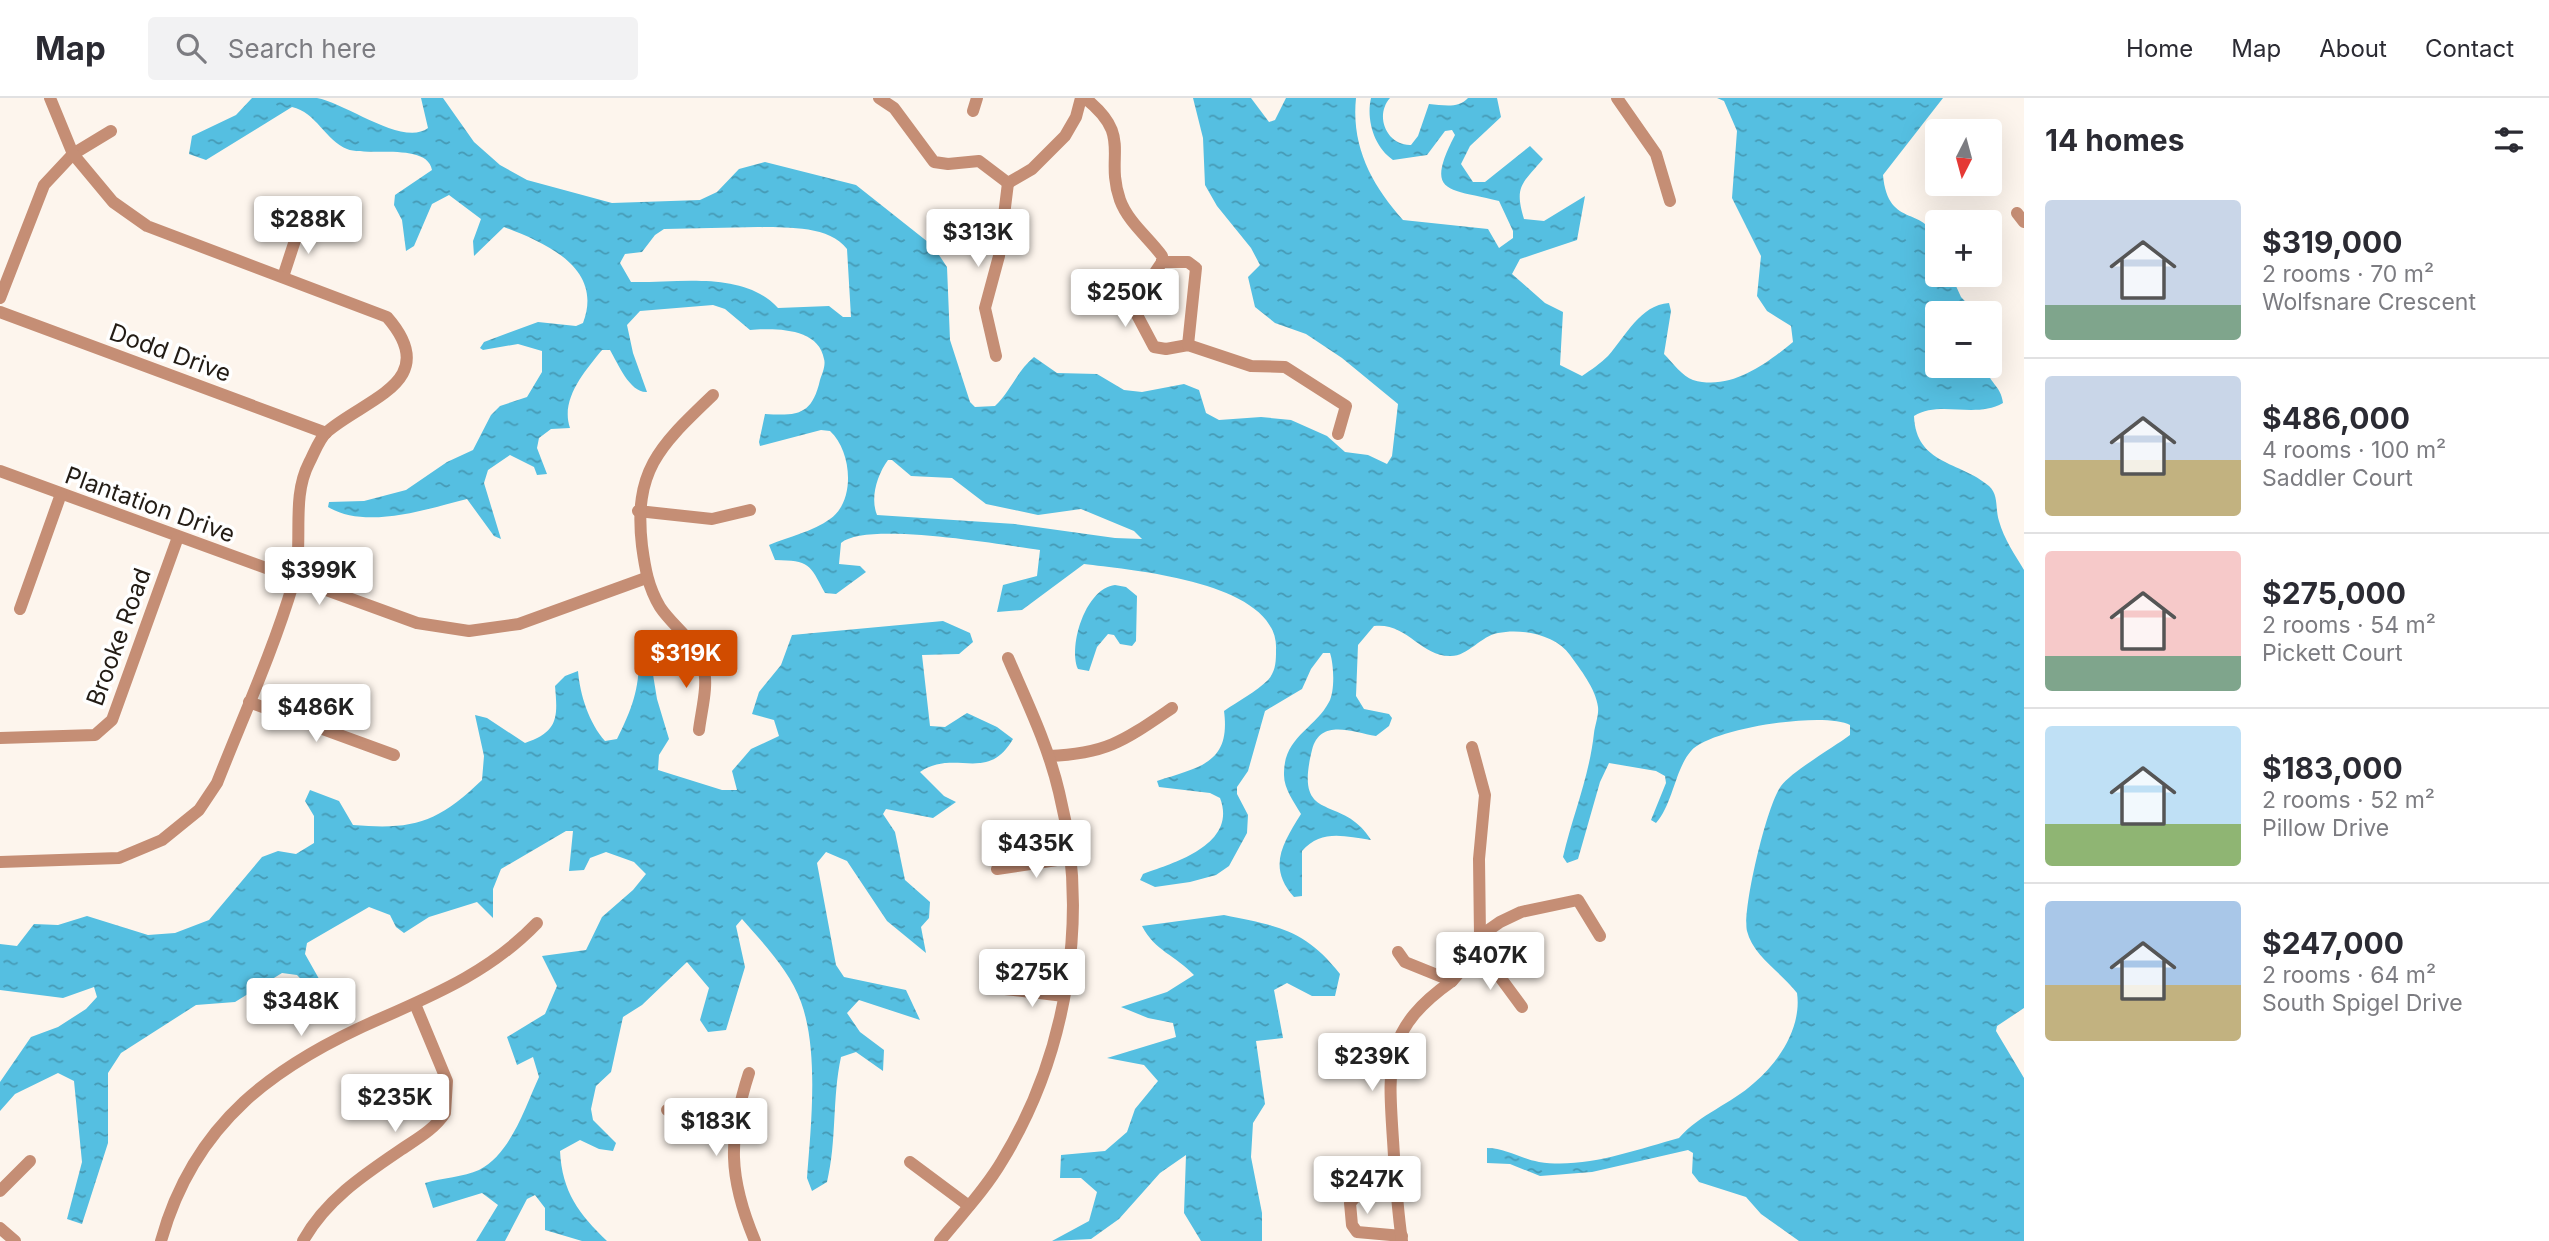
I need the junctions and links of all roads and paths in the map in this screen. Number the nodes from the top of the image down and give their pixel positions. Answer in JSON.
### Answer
{"nodes":[{"id":1,"x":50,"y":98,"type":"edge"},
{"id":2,"x":879,"y":98,"type":"edge"},
{"id":3,"x":977,"y":98,"type":"edge"},
{"id":4,"x":1083,"y":98,"type":"edge"},
{"id":5,"x":1619,"y":101,"type":"edge"},
{"id":6,"x":973,"y":111,"type":"dead end"},
{"id":7,"x":111,"y":131,"type":"dead end"},
{"id":8,"x":73,"y":154,"type":"junction"},
{"id":9,"x":1008,"y":183,"type":"junction"},
{"id":10,"x":1670,"y":201,"type":"dead end"},
{"id":11,"x":300,"y":225,"type":"dead end"},
{"id":12,"x":1163,"y":262,"type":"junction"},
{"id":13,"x":284,"y":277,"type":"junction"},
{"id":14,"x":0,"y":298,"type":"edge"},
{"id":15,"x":0,"y":313,"type":"edge"},
{"id":16,"x":1188,"y":345,"type":"junction"},
{"id":17,"x":996,"y":356,"type":"dead end"},
{"id":18,"x":713,"y":395,"type":"dead end"},
{"id":19,"x":326,"y":433,"type":"junction"},
{"id":20,"x":1338,"y":434,"type":"dead end"},
{"id":21,"x":0,"y":471,"type":"edge"},
{"id":22,"x":61,"y":494,"type":"junction"},
{"id":23,"x":750,"y":510,"type":"dead end"},
{"id":24,"x":638,"y":511,"type":"junction"},
{"id":25,"x":178,"y":537,"type":"junction"},
{"id":26,"x":646,"y":578,"type":"junction"},
{"id":27,"x":294,"y":581,"type":"junction"},
{"id":28,"x":20,"y":609,"type":"dead end"},
{"id":29,"x":1008,"y":658,"type":"dead end"},
{"id":30,"x":249,"y":702,"type":"junction"},
{"id":31,"x":1172,"y":708,"type":"dead end"},
{"id":32,"x":699,"y":730,"type":"dead end"},
{"id":33,"x":0,"y":738,"type":"edge"},
{"id":34,"x":1472,"y":747,"type":"dead end"},
{"id":35,"x":394,"y":755,"type":"dead end"},
{"id":36,"x":1049,"y":756,"type":"junction"},
{"id":37,"x":1070,"y":858,"type":"junction"},
{"id":38,"x":0,"y":862,"type":"edge"},
{"id":39,"x":997,"y":869,"type":"dead end"},
{"id":40,"x":537,"y":923,"type":"dead end"},
{"id":41,"x":1480,"y":936,"type":"junction"},
{"id":42,"x":1600,"y":936,"type":"dead end"},
{"id":43,"x":1398,"y":952,"type":"dead end"},
{"id":44,"x":1474,"y":954,"type":"junction"},
{"id":45,"x":1452,"y":981,"type":"junction"},
{"id":46,"x":1004,"y":989,"type":"dead end"},
{"id":47,"x":1064,"y":996,"type":"junction"},
{"id":48,"x":415,"y":1004,"type":"junction"},
{"id":49,"x":1522,"y":1007,"type":"dead end"},
{"id":50,"x":749,"y":1073,"type":"dead end"},
{"id":51,"x":667,"y":1110,"type":"dead end"},
{"id":52,"x":735,"y":1122,"type":"junction"},
{"id":53,"x":30,"y":1161,"type":"dead end"},
{"id":54,"x":910,"y":1162,"type":"dead end"},
{"id":55,"x":1396,"y":1190,"type":"junction"},
{"id":56,"x":0,"y":1191,"type":"edge"},
{"id":57,"x":969,"y":1206,"type":"junction"},
{"id":58,"x":0,"y":1228,"type":"edge"},
{"id":59,"x":1402,"y":1239,"type":"edge"},
{"id":60,"x":15,"y":1241,"type":"edge"},
{"id":61,"x":161,"y":1241,"type":"edge"},
{"id":62,"x":303,"y":1241,"type":"edge"},
{"id":63,"x":755,"y":1241,"type":"edge"},
{"id":64,"x":940,"y":1241,"type":"edge"}],
"edges":[{"from":1,"to":8,"type":"street"},
{"from":2,"to":9,"type":"street"},
{"from":3,"to":6,"type":"street"},
{"from":4,"to":9,"type":"street"},
{"from":4,"to":12,"type":"street"},
{"from":5,"to":10,"type":"street"},
{"from":7,"to":8,"type":"street"},
{"from":8,"to":13,"type":"street"},
{"from":8,"to":14,"type":"street"},
{"from":9,"to":17,"type":"street"},
{"from":11,"to":13,"type":"street"},
{"from":12,"to":16,"type":"street"},
{"from":12,"to":16,"type":"street"},
{"from":13,"to":19,"type":"street"},
{"from":15,"to":19,"type":"street","name":"Dodd Drive"},
{"from":16,"to":20,"type":"street"},
{"from":18,"to":24,"type":"street"},
{"from":19,"to":27,"type":"street"},
{"from":21,"to":22,"type":"street","name":"Plantation Drive"},
{"from":22,"to":25,"type":"street","name":"Plantation Drive"},
{"from":22,"to":28,"type":"street"},
{"from":23,"to":24,"type":"street"},
{"from":24,"to":26,"type":"street"},
{"from":25,"to":27,"type":"street","name":"Plantation Drive"},
{"from":25,"to":33,"type":"street","name":"Brooke Road"},
{"from":26,"to":27,"type":"street","name":"Plantation Drive"},
{"from":26,"to":32,"type":"street"},
{"from":27,"to":30,"type":"street"},
{"from":29,"to":36,"type":"street"},
{"from":30,"to":35,"type":"street"},
{"from":30,"to":38,"type":"street"},
{"from":31,"to":36,"type":"street"},
{"from":34,"to":41,"type":"street"},
{"from":36,"to":37,"type":"street"},
{"from":37,"to":39,"type":"street"},
{"from":37,"to":47,"type":"street"},
{"from":40,"to":48,"type":"street"},
{"from":41,"to":42,"type":"street"},
{"from":41,"to":44,"type":"street"},
{"from":43,"to":45,"type":"street"},
{"from":44,"to":45,"type":"street"},
{"from":44,"to":49,"type":"street"},
{"from":45,"to":55,"type":"street"},
{"from":46,"to":47,"type":"street"},
{"from":47,"to":57,"type":"street"},
{"from":48,"to":61,"type":"street"},
{"from":48,"to":62,"type":"street"},
{"from":50,"to":52,"type":"street"},
{"from":51,"to":52,"type":"street"},
{"from":52,"to":63,"type":"street"},
{"from":53,"to":56,"type":"street"},
{"from":54,"to":57,"type":"street"},
{"from":55,"to":59,"type":"street"},
{"from":55,"to":59,"type":"street"},
{"from":57,"to":64,"type":"street"},
{"from":58,"to":60,"type":"street"}]}
